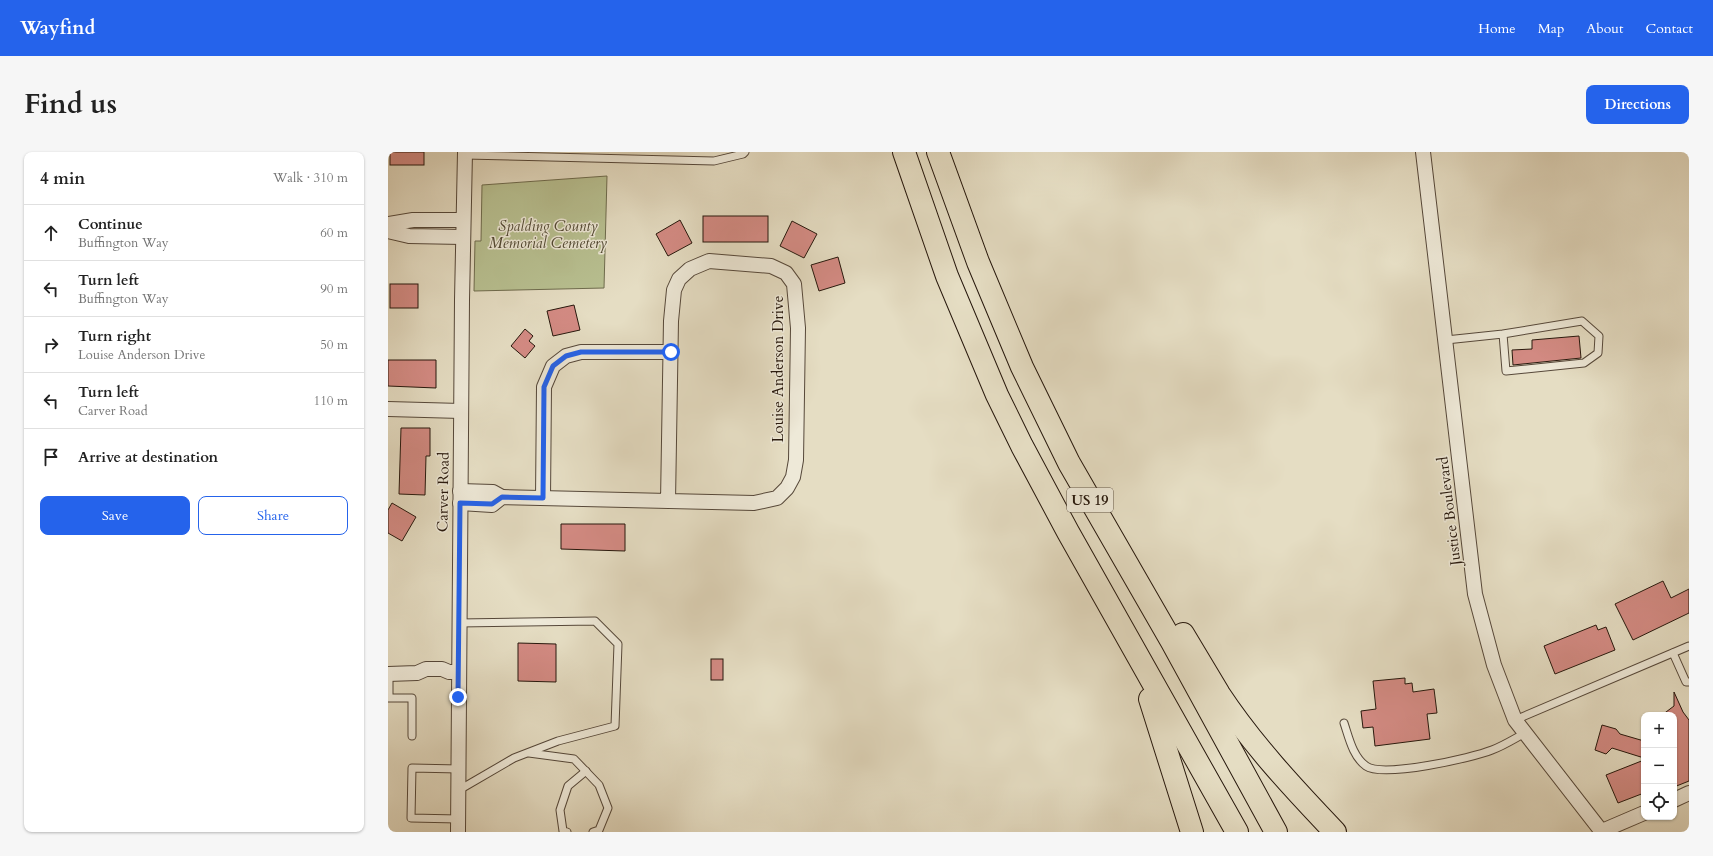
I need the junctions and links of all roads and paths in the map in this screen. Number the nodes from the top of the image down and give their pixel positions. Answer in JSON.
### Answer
{"nodes":[{"id":1,"x":745,"y":152,"type":"edge"},
{"id":2,"x":904,"y":152,"type":"edge"},
{"id":3,"x":938,"y":152,"type":"edge"},
{"id":4,"x":1424,"y":152,"type":"edge"},
{"id":5,"x":465,"y":154,"type":"edge"},
{"id":6,"x":532,"y":155,"type":"edge"},
{"id":7,"x":608,"y":156,"type":"edge"},
{"id":8,"x":463,"y":220,"type":"junction"},
{"id":9,"x":388,"y":224,"type":"edge"},
{"id":10,"x":388,"y":231,"type":"edge"},
{"id":11,"x":463,"y":237,"type":"junction"},
{"id":12,"x":1503,"y":334,"type":"junction"},
{"id":13,"x":1446,"y":340,"type":"junction"},
{"id":14,"x":671,"y":352,"type":"junction"},
{"id":15,"x":388,"y":409,"type":"edge"},
{"id":16,"x":461,"y":411,"type":"junction"},
{"id":17,"x":1069,"y":463,"type":"junction"},
{"id":18,"x":460,"y":497,"type":"junction"},
{"id":19,"x":543,"y":498,"type":"junction"},
{"id":20,"x":668,"y":501,"type":"junction"},
{"id":21,"x":459,"y":623,"type":"junction"},
{"id":22,"x":1689,"y":646,"type":"edge"},
{"id":23,"x":1133,"y":648,"type":"junction"},
{"id":24,"x":1673,"y":652,"type":"junction"},
{"id":25,"x":454,"y":672,"type":"junction"},
{"id":26,"x":389,"y":674,"type":"edge"},
{"id":27,"x":1689,"y":682,"type":"edge"},
{"id":28,"x":389,"y":698,"type":"edge"},
{"id":29,"x":1516,"y":720,"type":"junction"},
{"id":30,"x":1344,"y":723,"type":"dead end"},
{"id":31,"x":1524,"y":733,"type":"junction"},
{"id":32,"x":412,"y":736,"type":"dead end"},
{"id":33,"x":527,"y":753,"type":"junction"},
{"id":34,"x":458,"y":769,"type":"junction"},
{"id":35,"x":586,"y":771,"type":"junction"},
{"id":36,"x":458,"y":790,"type":"junction"},
{"id":37,"x":1689,"y":793,"type":"edge"},
{"id":38,"x":1677,"y":799,"type":"edge"},
{"id":39,"x":1641,"y":814,"type":"edge"},
{"id":40,"x":458,"y":825,"type":"edge"},
{"id":41,"x":567,"y":832,"type":"edge"},
{"id":42,"x":593,"y":832,"type":"edge"},
{"id":43,"x":1192,"y":832,"type":"edge"},
{"id":44,"x":1237,"y":832,"type":"edge"},
{"id":45,"x":1276,"y":832,"type":"edge"},
{"id":46,"x":1335,"y":832,"type":"edge"},
{"id":47,"x":1602,"y":832,"type":"edge"}],
"edges":[{"from":1,"to":7,"type":"lane"},
{"from":2,"to":23,"type":"highway","number":"US 19"},
{"from":3,"to":17,"type":"highway","number":"US 19"},
{"from":4,"to":13,"type":"street","name":"Justice Boulevard"},
{"from":5,"to":6,"type":"lane"},
{"from":5,"to":8,"type":"street","name":"Carver Road"},
{"from":6,"to":7,"type":"lane"},
{"from":8,"to":9,"type":"street"},
{"from":8,"to":11,"type":"street","name":"Carver Road"},
{"from":10,"to":11,"type":"street"},
{"from":11,"to":16,"type":"street","name":"Carver Road"},
{"from":12,"to":12,"type":"lane"},
{"from":12,"to":13,"type":"lane"},
{"from":13,"to":29,"type":"street","name":"Justice Boulevard"},
{"from":14,"to":19,"type":"street"},
{"from":14,"to":20,"type":"street","name":"Louise Anderson Drive"},
{"from":14,"to":20,"type":"street","name":"Louise Anderson Drive"},
{"from":15,"to":16,"type":"street"},
{"from":16,"to":18,"type":"street","name":"Carver Road"},
{"from":17,"to":45,"type":"highway","number":"US 19"},
{"from":17,"to":46,"type":"highway"},
{"from":18,"to":19,"type":"street","name":"Louise Anderson Drive"},
{"from":18,"to":21,"type":"street","name":"Carver Road"},
{"from":19,"to":20,"type":"street","name":"Louise Anderson Drive"},
{"from":21,"to":25,"type":"street","name":"Carver Road"},
{"from":21,"to":33,"type":"lane"},
{"from":22,"to":24,"type":"lane"},
{"from":23,"to":43,"type":"highway"},
{"from":23,"to":44,"type":"highway","number":"US 19"},
{"from":24,"to":27,"type":"lane"},
{"from":24,"to":29,"type":"lane"},
{"from":25,"to":26,"type":"street"},
{"from":25,"to":34,"type":"street","name":"Carver Road"},
{"from":26,"to":28,"type":"lane"},
{"from":28,"to":32,"type":"lane"},
{"from":29,"to":31,"type":"street","name":"Justice Boulevard"},
{"from":30,"to":31,"type":"lane"},
{"from":31,"to":47,"type":"street","name":"Justice Boulevard"},
{"from":33,"to":35,"type":"lane"},
{"from":33,"to":36,"type":"lane"},
{"from":34,"to":36,"type":"street","name":"Carver Road"},
{"from":34,"to":40,"type":"lane"},
{"from":35,"to":41,"type":"lane"},
{"from":35,"to":42,"type":"lane"},
{"from":36,"to":40,"type":"street","name":"Carver Road"},
{"from":37,"to":38,"type":"street"},
{"from":39,"to":47,"type":"street"}]}
